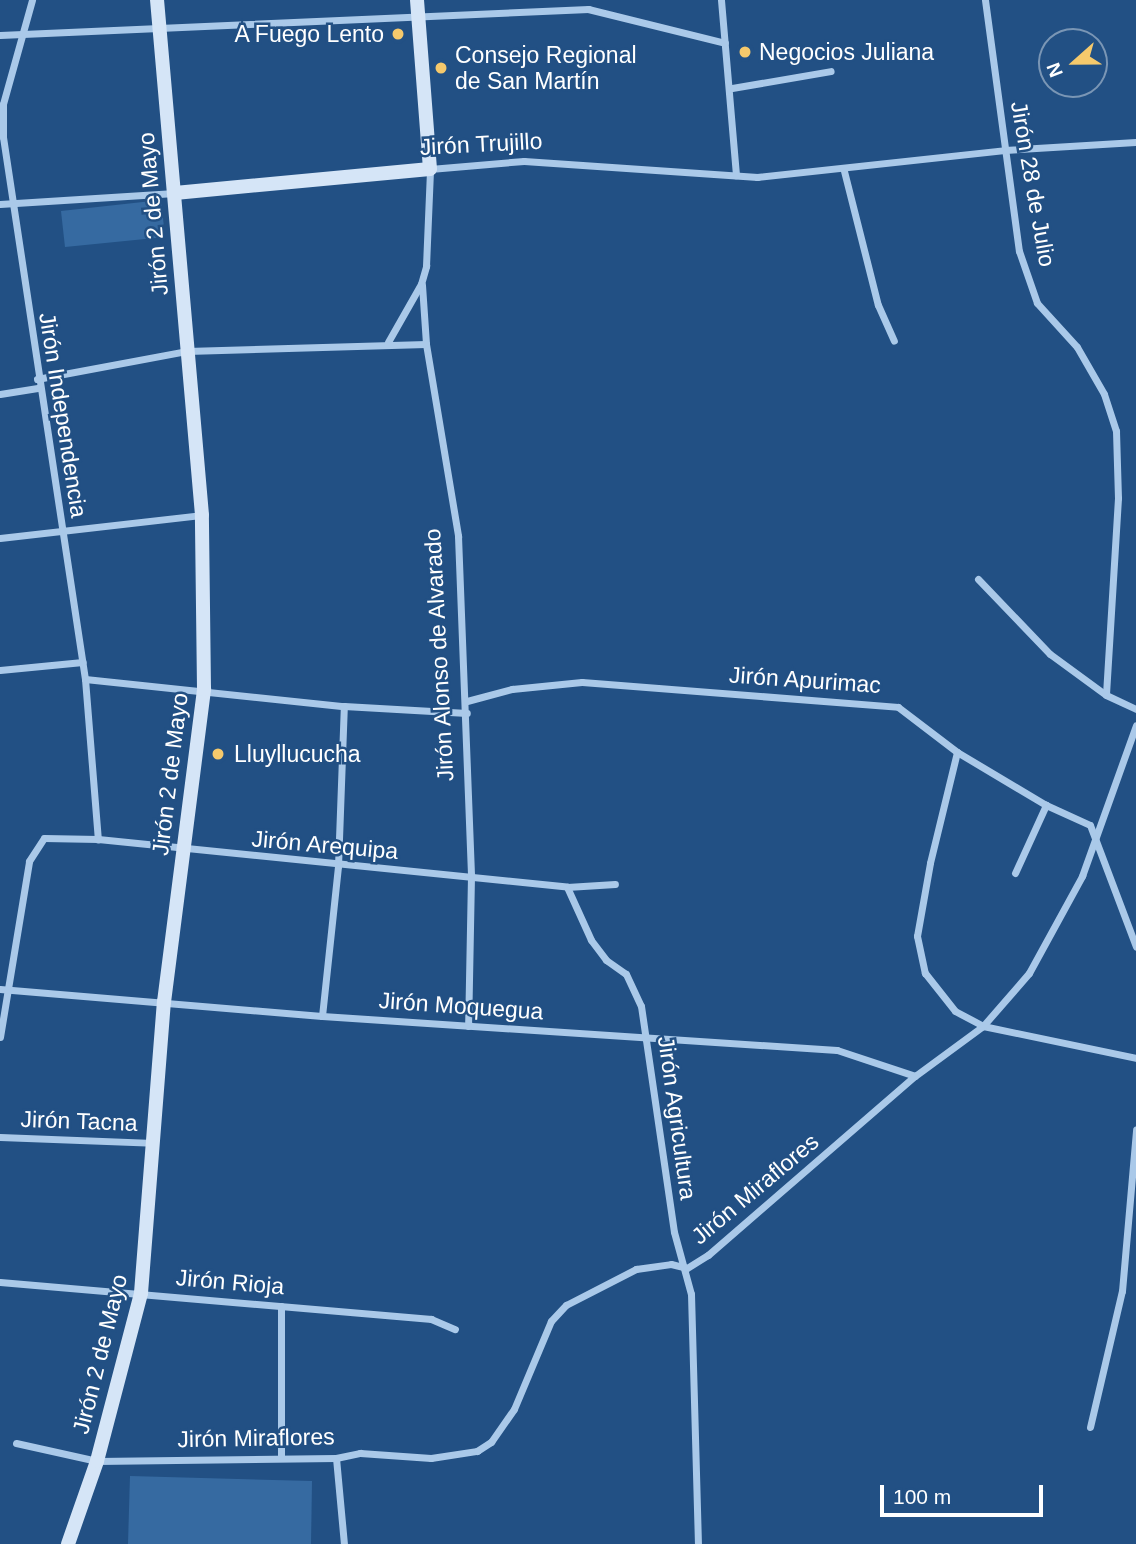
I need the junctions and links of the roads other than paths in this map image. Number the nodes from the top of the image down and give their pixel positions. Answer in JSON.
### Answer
{"nodes":[{"id":1,"x":32,"y":0,"type":"edge"},
{"id":2,"x":158,"y":0,"type":"edge"},
{"id":3,"x":589,"y":0,"type":"edge"},
{"id":4,"x":721,"y":0,"type":"edge"},
{"id":5,"x":985,"y":0,"type":"edge"},
{"id":6,"x":417,"y":7,"type":"edge"},
{"id":7,"x":588,"y":9,"type":"junction"},
{"id":8,"x":160,"y":28,"type":"junction"},
{"id":9,"x":0,"y":35,"type":"edge"},
{"id":10,"x":23,"y":37,"type":"junction"},
{"id":11,"x":725,"y":43,"type":"junction"},
{"id":12,"x":831,"y":71,"type":"dead end"},
{"id":13,"x":732,"y":88,"type":"junction"},
{"id":14,"x":1136,"y":142,"type":"edge"},
{"id":15,"x":1006,"y":150,"type":"junction"},
{"id":16,"x":430,"y":169,"type":"junction"},
{"id":17,"x":844,"y":170,"type":"junction"},
{"id":18,"x":736,"y":175,"type":"junction"},
{"id":19,"x":175,"y":193,"type":"junction"},
{"id":20,"x":0,"y":204,"type":"edge"},
{"id":21,"x":12,"y":204,"type":"junction"},
{"id":22,"x":421,"y":284,"type":"junction"},
{"id":23,"x":894,"y":341,"type":"dead end"},
{"id":24,"x":388,"y":342,"type":"junction"},
{"id":25,"x":426,"y":344,"type":"junction"},
{"id":26,"x":187,"y":351,"type":"junction"},
{"id":27,"x":37,"y":383,"type":"junction"},
{"id":28,"x":0,"y":394,"type":"edge"},
{"id":29,"x":202,"y":515,"type":"junction"},
{"id":30,"x":61,"y":532,"type":"junction"},
{"id":31,"x":0,"y":538,"type":"edge"},
{"id":32,"x":978,"y":579,"type":"dead end"},
{"id":33,"x":83,"y":662,"type":"junction"},
{"id":34,"x":0,"y":670,"type":"edge"},
{"id":35,"x":85,"y":679,"type":"junction"},
{"id":36,"x":204,"y":689,"type":"junction"},
{"id":37,"x":1106,"y":695,"type":"junction"},
{"id":38,"x":467,"y":701,"type":"junction"},
{"id":39,"x":344,"y":706,"type":"junction"},
{"id":40,"x":1136,"y":709,"type":"edge"},
{"id":41,"x":467,"y":713,"type":"junction"},
{"id":42,"x":1136,"y":725,"type":"edge"},
{"id":43,"x":957,"y":752,"type":"junction"},
{"id":44,"x":1046,"y":805,"type":"junction"},
{"id":45,"x":98,"y":839,"type":"junction"},
{"id":46,"x":1097,"y":839,"type":"junction"},
{"id":47,"x":183,"y":850,"type":"junction"},
{"id":48,"x":338,"y":866,"type":"junction"},
{"id":49,"x":1014,"y":873,"type":"dead end"},
{"id":50,"x":471,"y":876,"type":"junction"},
{"id":51,"x":615,"y":884,"type":"dead end"},
{"id":52,"x":567,"y":887,"type":"junction"},
{"id":53,"x":1136,"y":947,"type":"edge"},
{"id":54,"x":0,"y":989,"type":"edge"},
{"id":55,"x":9,"y":990,"type":"junction"},
{"id":56,"x":163,"y":1002,"type":"junction"},
{"id":57,"x":322,"y":1016,"type":"junction"},
{"id":58,"x":468,"y":1026,"type":"junction"},
{"id":59,"x":983,"y":1026,"type":"junction"},
{"id":60,"x":0,"y":1037,"type":"edge"},
{"id":61,"x":648,"y":1039,"type":"junction"},
{"id":62,"x":1136,"y":1058,"type":"edge"},
{"id":63,"x":915,"y":1076,"type":"junction"},
{"id":64,"x":1136,"y":1129,"type":"edge"},
{"id":65,"x":0,"y":1137,"type":"edge"},
{"id":66,"x":156,"y":1143,"type":"junction"},
{"id":67,"x":687,"y":1268,"type":"junction"},
{"id":68,"x":0,"y":1282,"type":"edge"},
{"id":69,"x":141,"y":1293,"type":"junction"},
{"id":70,"x":281,"y":1306,"type":"junction"},
{"id":71,"x":455,"y":1329,"type":"dead end"},
{"id":72,"x":1090,"y":1427,"type":"dead end"},
{"id":73,"x":16,"y":1443,"type":"dead end"},
{"id":74,"x":281,"y":1455,"type":"junction"},
{"id":75,"x":336,"y":1458,"type":"junction"},
{"id":76,"x":97,"y":1461,"type":"junction"},
{"id":77,"x":68,"y":1544,"type":"edge"},
{"id":78,"x":344,"y":1544,"type":"edge"},
{"id":79,"x":698,"y":1544,"type":"edge"}],
"edges":[{"from":1,"to":10,"type":"street","name":"Jirón Independencia"},
{"from":2,"to":8,"type":"main road","name":"Jirón 2 de Mayo"},
{"from":3,"to":7,"type":"street"},
{"from":4,"to":11,"type":"street"},
{"from":5,"to":15,"type":"street","name":"Jirón 28 de Julio"},
{"from":6,"to":7,"type":"street"},
{"from":6,"to":8,"type":"street"},
{"from":6,"to":16,"type":"main road","name":"Jirón Alonso de Alvarado"},
{"from":7,"to":11,"type":"street"},
{"from":8,"to":10,"type":"street"},
{"from":8,"to":19,"type":"main road","name":"Jirón 2 de Mayo"},
{"from":9,"to":10,"type":"street"},
{"from":10,"to":21,"type":"street","name":"Jirón Independencia"},
{"from":11,"to":13,"type":"street"},
{"from":12,"to":13,"type":"street"},
{"from":13,"to":18,"type":"street"},
{"from":14,"to":15,"type":"street","name":"Jirón Trujillo"},
{"from":15,"to":17,"type":"street","name":"Jirón Trujillo"},
{"from":15,"to":37,"type":"street","name":"Jirón 28 de Julio"},
{"from":16,"to":18,"type":"street","name":"Jirón Trujillo"},
{"from":16,"to":19,"type":"main road","name":"Jirón Trujillo"},
{"from":16,"to":22,"type":"street","name":"Jirón Alonso de Alvarado"},
{"from":17,"to":18,"type":"street","name":"Jirón Trujillo"},
{"from":17,"to":23,"type":"street"},
{"from":19,"to":21,"type":"street","name":"Jirón Trujillo"},
{"from":19,"to":26,"type":"main road","name":"Jirón 2 de Mayo"},
{"from":20,"to":21,"type":"street","name":"Jirón Trujillo"},
{"from":21,"to":27,"type":"street","name":"Jirón Independencia"},
{"from":22,"to":24,"type":"street","name":"Jirón Alonso de Alvarado"},
{"from":22,"to":25,"type":"street","name":"Jirón Alonso de Alvarado"},
{"from":24,"to":25,"type":"street"},
{"from":24,"to":26,"type":"street"},
{"from":25,"to":38,"type":"street","name":"Jirón Alonso de Alvarado"},
{"from":26,"to":27,"type":"street"},
{"from":26,"to":29,"type":"main road","name":"Jirón 2 de Mayo"},
{"from":27,"to":28,"type":"street"},
{"from":27,"to":30,"type":"street","name":"Jirón Independencia"},
{"from":29,"to":30,"type":"street"},
{"from":29,"to":36,"type":"main road","name":"Jirón 2 de Mayo"},
{"from":30,"to":31,"type":"street"},
{"from":30,"to":33,"type":"street","name":"Jirón Independencia"},
{"from":32,"to":37,"type":"street"},
{"from":33,"to":34,"type":"street"},
{"from":33,"to":35,"type":"street","name":"Jirón Independencia"},
{"from":35,"to":36,"type":"street"},
{"from":35,"to":45,"type":"street","name":"Jirón Independencia"},
{"from":36,"to":39,"type":"street"},
{"from":36,"to":47,"type":"main road","name":"Jirón 2 de Mayo"},
{"from":37,"to":40,"type":"street"},
{"from":38,"to":41,"type":"street","name":"Jirón Alonso de Alvarado"},
{"from":38,"to":43,"type":"street","name":"Jirón Apurimac"},
{"from":39,"to":41,"type":"street"},
{"from":39,"to":48,"type":"street"},
{"from":41,"to":50,"type":"street","name":"Jirón Alonso de Alvarado"},
{"from":42,"to":46,"type":"street","name":"Jirón Miraflores"},
{"from":43,"to":44,"type":"street","name":"Jirón Apurimac"},
{"from":43,"to":59,"type":"street"},
{"from":44,"to":46,"type":"street","name":"Jirón Apurimac"},
{"from":44,"to":49,"type":"street"},
{"from":45,"to":47,"type":"street","name":"Jirón Arequipa"},
{"from":45,"to":55,"type":"street","name":"Jirón Arequipa"},
{"from":46,"to":53,"type":"street"},
{"from":46,"to":59,"type":"street","name":"Jirón Miraflores"},
{"from":47,"to":48,"type":"street","name":"Jirón Arequipa"},
{"from":47,"to":56,"type":"main road","name":"Jirón 2 de Mayo"},
{"from":48,"to":50,"type":"street","name":"Jirón Arequipa"},
{"from":48,"to":57,"type":"street"},
{"from":50,"to":52,"type":"street","name":"Jirón Arequipa"},
{"from":50,"to":58,"type":"street","name":"Jirón Alonso de Alvarado"},
{"from":51,"to":52,"type":"street","name":"Jirón Arequipa"},
{"from":52,"to":61,"type":"street","name":"Jirón Agricultura"},
{"from":54,"to":55,"type":"street","name":"Jirón Moquegua"},
{"from":55,"to":56,"type":"street","name":"Jirón Moquegua"},
{"from":55,"to":60,"type":"street"},
{"from":56,"to":57,"type":"street","name":"Jirón Moquegua"},
{"from":56,"to":66,"type":"main road","name":"Jirón 2 de Mayo"},
{"from":57,"to":58,"type":"street","name":"Jirón Moquegua"},
{"from":58,"to":61,"type":"street","name":"Jirón Moquegua"},
{"from":59,"to":62,"type":"street"},
{"from":59,"to":63,"type":"street","name":"Jirón Miraflores"},
{"from":61,"to":63,"type":"street","name":"Jirón Moquegua"},
{"from":61,"to":67,"type":"street","name":"Jirón Agricultura"},
{"from":63,"to":67,"type":"street","name":"Jirón Miraflores"},
{"from":64,"to":72,"type":"street"},
{"from":65,"to":66,"type":"street","name":"Jirón Tacna"},
{"from":66,"to":69,"type":"main road","name":"Jirón 2 de Mayo"},
{"from":67,"to":75,"type":"street","name":"Jirón Miraflores"},
{"from":67,"to":79,"type":"street","name":"Jirón Agricultura"},
{"from":68,"to":69,"type":"street","name":"Jirón Rioja"},
{"from":69,"to":70,"type":"street","name":"Jirón Rioja"},
{"from":69,"to":76,"type":"main road","name":"Jirón 2 de Mayo"},
{"from":70,"to":71,"type":"street","name":"Jirón Rioja"},
{"from":70,"to":74,"type":"street"},
{"from":73,"to":76,"type":"street","name":"Jirón Miraflores"},
{"from":74,"to":75,"type":"street","name":"Jirón Miraflores"},
{"from":74,"to":76,"type":"street","name":"Jirón Miraflores"},
{"from":75,"to":78,"type":"street"},
{"from":76,"to":77,"type":"main road","name":"Jirón 2 de Mayo"}]}
